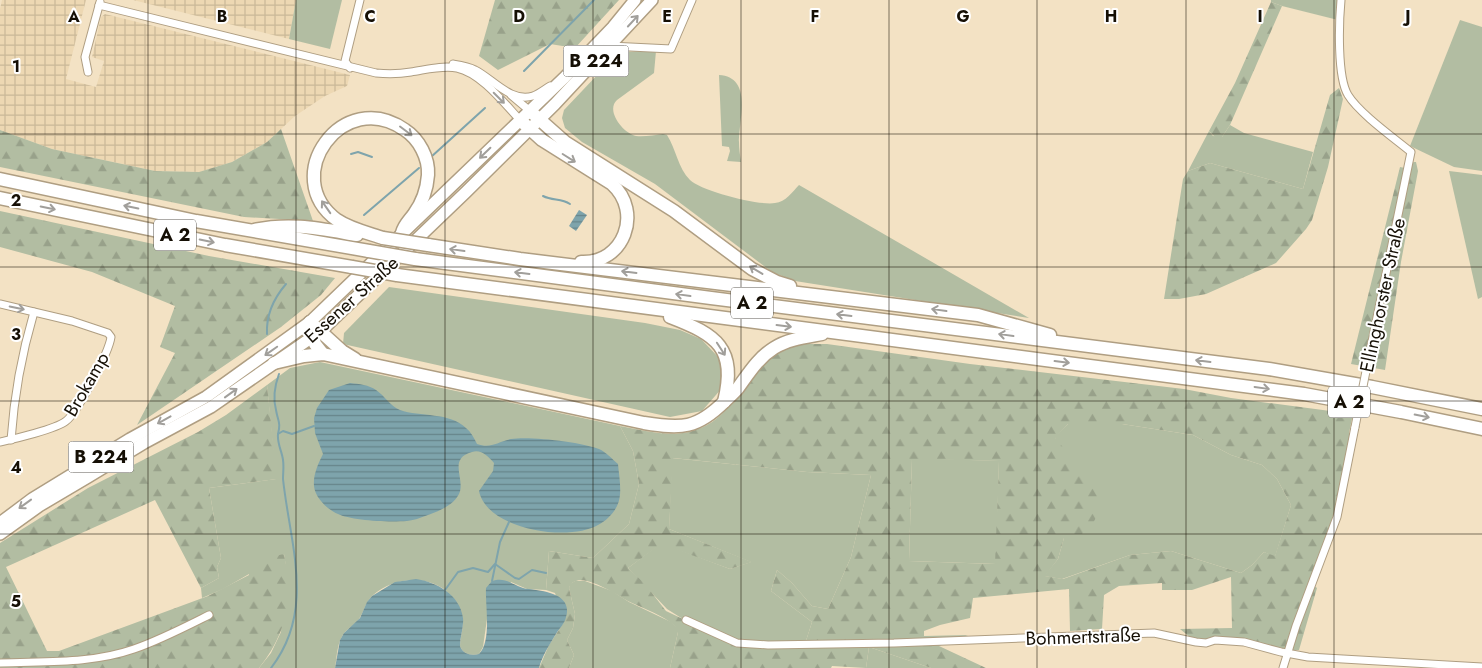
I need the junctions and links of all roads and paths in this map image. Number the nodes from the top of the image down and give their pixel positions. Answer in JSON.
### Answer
{"nodes":[{"id":1,"x":360,"y":0,"type":"edge"},
{"id":2,"x":635,"y":0,"type":"edge"},
{"id":3,"x":652,"y":0,"type":"edge"},
{"id":4,"x":692,"y":0,"type":"edge"},
{"id":5,"x":1341,"y":0,"type":"edge"},
{"id":6,"x":100,"y":2,"type":"edge"},
{"id":7,"x":610,"y":46,"type":"junction"},
{"id":8,"x":350,"y":68,"type":"junction"},
{"id":9,"x":426,"y":70,"type":"junction"},
{"id":10,"x":88,"y":72,"type":"dead end"},
{"id":11,"x":564,"y":78,"type":"junction"},
{"id":12,"x":507,"y":92,"type":"junction"},
{"id":13,"x":530,"y":120,"type":"junction"},
{"id":14,"x":0,"y":179,"type":"edge"},
{"id":15,"x":0,"y":198,"type":"edge"},
{"id":16,"x":249,"y":231,"type":"junction"},
{"id":17,"x":402,"y":233,"type":"junction"},
{"id":18,"x":383,"y":238,"type":"junction"},
{"id":19,"x":520,"y":259,"type":"junction"},
{"id":20,"x":816,"y":295,"type":"junction"},
{"id":21,"x":0,"y":304,"type":"edge"},
{"id":22,"x":649,"y":309,"type":"junction"},
{"id":23,"x":34,"y":312,"type":"junction"},
{"id":24,"x":310,"y":322,"type":"junction"},
{"id":25,"x":832,"y":332,"type":"junction"},
{"id":26,"x":316,"y":334,"type":"junction"},
{"id":27,"x":1089,"y":346,"type":"junction"},
{"id":28,"x":323,"y":354,"type":"junction"},
{"id":29,"x":357,"y":361,"type":"junction"},
{"id":30,"x":274,"y":363,"type":"junction"},
{"id":31,"x":724,"y":402,"type":"junction"},
{"id":32,"x":1482,"y":409,"type":"edge"},
{"id":33,"x":1482,"y":429,"type":"edge"},
{"id":34,"x":11,"y":440,"type":"junction"},
{"id":35,"x":0,"y":442,"type":"edge"},
{"id":36,"x":0,"y":523,"type":"edge"},
{"id":37,"x":0,"y":534,"type":"edge"},
{"id":38,"x":209,"y":615,"type":"dead end"},
{"id":39,"x":686,"y":620,"type":"dead end"},
{"id":40,"x":1288,"y":653,"type":"junction"},
{"id":41,"x":4,"y":663,"type":"edge"},
{"id":42,"x":1482,"y":667,"type":"edge"},
{"id":43,"x":17,"y":668,"type":"edge"},
{"id":44,"x":1284,"y":668,"type":"edge"}],
"edges":[{"from":1,"to":8,"type":"street"},
{"from":2,"to":11,"type":"main road","name":"Essener Straße","number":"B 224"},
{"from":7,"to":3,"type":"main road","name":"Essener Straße","number":"B 224","one_way":true},
{"from":4,"to":7,"type":"street"},
{"from":5,"to":40,"type":"street","name":"Ellinghorster Straße","bridge":true},
{"from":6,"to":8,"type":"street"},
{"from":6,"to":10,"type":"street"},
{"from":7,"to":13,"type":"main road","name":"Essener Straße","number":"B 224"},
{"from":8,"to":9,"type":"street"},
{"from":9,"to":12,"type":"street"},
{"from":9,"to":13,"type":"street","one_way":true},
{"from":11,"to":12,"type":"street"},
{"from":11,"to":13,"type":"main road","name":"Essener Straße","number":"B 224"},
{"from":12,"to":13,"type":"street"},
{"from":13,"to":17,"type":"main road","name":"Essener Straße","number":"B 224","one_way":true},
{"from":13,"to":19,"type":"highway","one_way":true},
{"from":20,"to":13,"type":"highway","one_way":true},
{"from":13,"to":26,"type":"main road","name":"Essener Straße","number":"B 224"},
{"from":16,"to":14,"type":"highway","number":"A 2","one_way":true},
{"from":15,"to":22,"type":"highway","number":"A 2","one_way":true,"bridge":true},
{"from":16,"to":18,"type":"highway"},
{"from":27,"to":16,"type":"highway","number":"A 2","one_way":true,"bridge":true},
{"from":18,"to":17,"type":"highway","one_way":true},
{"from":17,"to":24,"type":"main road","name":"Essener Straße","number":"B 224"},
{"from":19,"to":18,"type":"highway","one_way":true,"bridge":true},
{"from":20,"to":19,"type":"highway","one_way":true},
{"from":27,"to":20,"type":"highway","one_way":true},
{"from":21,"to":23,"type":"street","name":"Brokamp","one_way":true},
{"from":22,"to":25,"type":"highway","number":"A 2","one_way":true},
{"from":22,"to":31,"type":"highway","one_way":true},
{"from":23,"to":34,"type":"street"},
{"from":23,"to":34,"type":"street","name":"Brokamp"},
{"from":24,"to":26,"type":"highway"},
{"from":24,"to":36,"type":"main road","name":"Essener Straße","number":"B 224","one_way":true},
{"from":25,"to":31,"type":"highway"},
{"from":25,"to":33,"type":"highway","number":"A 2","one_way":true},
{"from":26,"to":28,"type":"highway"},
{"from":26,"to":29,"type":"highway"},
{"from":26,"to":30,"type":"main road","name":"Essener Straße","number":"B 224"},
{"from":32,"to":27,"type":"highway","number":"A 2","one_way":true},
{"from":28,"to":29,"type":"highway"},
{"from":28,"to":30,"type":"highway"},
{"from":29,"to":31,"type":"highway"},
{"from":37,"to":30,"type":"main road","name":"Essener Straße","number":"B 224","one_way":true},
{"from":34,"to":35,"type":"street","name":"Brokamp"},
{"from":38,"to":41,"type":"street"},
{"from":39,"to":40,"type":"street","name":"Bohmertstraße"},
{"from":40,"to":42,"type":"street","name":"Bohmertstraße"},
{"from":40,"to":44,"type":"street","name":"Ellinghorster Straße"},
{"from":41,"to":43,"type":"street"}]}
